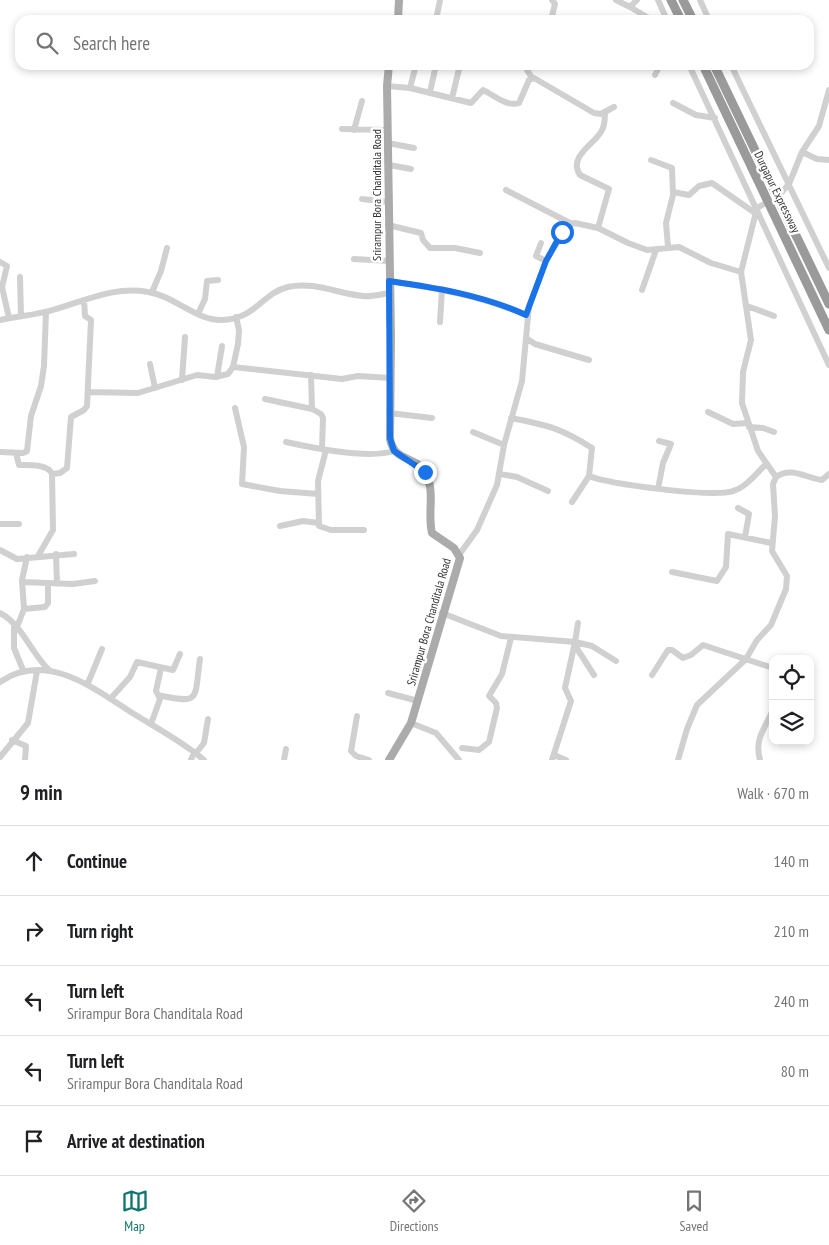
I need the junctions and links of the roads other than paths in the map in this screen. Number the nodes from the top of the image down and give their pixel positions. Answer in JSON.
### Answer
{"nodes":[{"id":1,"x":399,"y":0,"type":"edge"},
{"id":2,"x":440,"y":0,"type":"edge"},
{"id":3,"x":552,"y":0,"type":"edge"},
{"id":4,"x":616,"y":0,"type":"edge"},
{"id":5,"x":637,"y":0,"type":"edge"},
{"id":6,"x":658,"y":0,"type":"edge"},
{"id":7,"x":671,"y":0,"type":"edge"},
{"id":8,"x":683,"y":0,"type":"edge"},
{"id":9,"x":700,"y":0,"type":"edge"},
{"id":10,"x":630,"y":7,"type":"junction"},
{"id":11,"x":398,"y":15,"type":"edge"},
{"id":12,"x":437,"y":15,"type":"dead end"},
{"id":13,"x":552,"y":15,"type":"edge"},
{"id":14,"x":644,"y":15,"type":"edge"},
{"id":15,"x":665,"y":15,"type":"edge"},
{"id":16,"x":678,"y":15,"type":"edge"},
{"id":17,"x":690,"y":15,"type":"edge"},
{"id":18,"x":707,"y":15,"type":"edge"},
{"id":19,"x":388,"y":70,"type":"edge"},
{"id":20,"x":415,"y":70,"type":"edge"},
{"id":21,"x":435,"y":70,"type":"edge"},
{"id":22,"x":459,"y":70,"type":"edge"},
{"id":23,"x":527,"y":70,"type":"edge"},
{"id":24,"x":658,"y":70,"type":"edge"},
{"id":25,"x":691,"y":70,"type":"edge"},
{"id":26,"x":704,"y":70,"type":"edge"},
{"id":27,"x":716,"y":70,"type":"edge"},
{"id":28,"x":733,"y":70,"type":"edge"},
{"id":29,"x":655,"y":75,"type":"dead end"},
{"id":30,"x":532,"y":78,"type":"junction"},
{"id":31,"x":386,"y":86,"type":"junction"},
{"id":32,"x":410,"y":88,"type":"junction"},
{"id":33,"x":829,"y":90,"type":"edge"},
{"id":34,"x":430,"y":92,"type":"junction"},
{"id":35,"x":452,"y":98,"type":"junction"},
{"id":36,"x":828,"y":98,"type":"edge"},
{"id":37,"x":362,"y":101,"type":"dead end"},
{"id":38,"x":673,"y":104,"type":"dead end"},
{"id":39,"x":614,"y":107,"type":"dead end"},
{"id":40,"x":605,"y":113,"type":"junction"},
{"id":41,"x":715,"y":118,"type":"junction"},
{"id":42,"x":342,"y":129,"type":"dead end"},
{"id":43,"x":354,"y":130,"type":"junction"},
{"id":44,"x":388,"y":130,"type":"junction"},
{"id":45,"x":388,"y":143,"type":"junction"},
{"id":46,"x":414,"y":148,"type":"dead end"},
{"id":47,"x":802,"y":152,"type":"junction"},
{"id":48,"x":651,"y":160,"type":"dead end"},
{"id":49,"x":829,"y":160,"type":"edge"},
{"id":50,"x":388,"y":165,"type":"junction"},
{"id":51,"x":411,"y":169,"type":"dead end"},
{"id":52,"x":790,"y":184,"type":"junction"},
{"id":53,"x":506,"y":190,"type":"dead end"},
{"id":54,"x":673,"y":192,"type":"junction"},
{"id":55,"x":782,"y":192,"type":"dead end"},
{"id":56,"x":362,"y":199,"type":"dead end"},
{"id":57,"x":388,"y":202,"type":"junction"},
{"id":58,"x":764,"y":204,"type":"dead end"},
{"id":59,"x":756,"y":211,"type":"junction"},
{"id":60,"x":570,"y":223,"type":"junction"},
{"id":61,"x":388,"y":225,"type":"junction"},
{"id":62,"x":598,"y":228,"type":"junction"},
{"id":63,"x":541,"y":243,"type":"dead end"},
{"id":64,"x":668,"y":247,"type":"junction"},
{"id":65,"x":166,"y":248,"type":"dead end"},
{"id":66,"x":656,"y":250,"type":"junction"},
{"id":67,"x":480,"y":253,"type":"dead end"},
{"id":68,"x":354,"y":259,"type":"dead end"},
{"id":69,"x":389,"y":261,"type":"junction"},
{"id":70,"x":546,"y":261,"type":"junction"},
{"id":71,"x":0,"y":262,"type":"edge"},
{"id":72,"x":829,"y":268,"type":"edge"},
{"id":73,"x":742,"y":272,"type":"junction"},
{"id":74,"x":20,"y":277,"type":"dead end"},
{"id":75,"x":218,"y":280,"type":"dead end"},
{"id":76,"x":389,"y":281,"type":"junction"},
{"id":77,"x":442,"y":288,"type":"junction"},
{"id":78,"x":642,"y":290,"type":"dead end"},
{"id":79,"x":152,"y":292,"type":"junction"},
{"id":80,"x":390,"y":293,"type":"junction"},
{"id":81,"x":84,"y":300,"type":"junction"},
{"id":82,"x":829,"y":304,"type":"edge"},
{"id":83,"x":747,"y":306,"type":"junction"},
{"id":84,"x":46,"y":312,"type":"junction"},
{"id":85,"x":198,"y":314,"type":"junction"},
{"id":86,"x":526,"y":315,"type":"junction"},
{"id":87,"x":21,"y":316,"type":"junction"},
{"id":88,"x":774,"y":316,"type":"dead end"},
{"id":89,"x":236,"y":317,"type":"junction"},
{"id":90,"x":9,"y":318,"type":"junction"},
{"id":91,"x":0,"y":320,"type":"edge"},
{"id":92,"x":440,"y":322,"type":"dead end"},
{"id":93,"x":829,"y":330,"type":"edge"},
{"id":94,"x":185,"y":337,"type":"dead end"},
{"id":95,"x":526,"y":338,"type":"junction"},
{"id":96,"x":222,"y":346,"type":"dead end"},
{"id":97,"x":589,"y":360,"type":"dead end"},
{"id":98,"x":150,"y":364,"type":"dead end"},
{"id":99,"x":829,"y":366,"type":"edge"},
{"id":100,"x":233,"y":368,"type":"junction"},
{"id":101,"x":311,"y":375,"type":"junction"},
{"id":102,"x":217,"y":377,"type":"junction"},
{"id":103,"x":390,"y":378,"type":"junction"},
{"id":104,"x":182,"y":380,"type":"junction"},
{"id":105,"x":156,"y":388,"type":"junction"},
{"id":106,"x":88,"y":392,"type":"junction"},
{"id":107,"x":264,"y":400,"type":"dead end"},
{"id":108,"x":235,"y":408,"type":"dead end"},
{"id":109,"x":312,"y":409,"type":"junction"},
{"id":110,"x":708,"y":412,"type":"dead end"},
{"id":111,"x":390,"y":413,"type":"junction"},
{"id":112,"x":432,"y":418,"type":"dead end"},
{"id":113,"x":511,"y":418,"type":"junction"},
{"id":114,"x":749,"y":425,"type":"junction"},
{"id":115,"x":473,"y":432,"type":"dead end"},
{"id":116,"x":774,"y":432,"type":"dead end"},
{"id":117,"x":659,"y":441,"type":"dead end"},
{"id":118,"x":286,"y":442,"type":"dead end"},
{"id":119,"x":504,"y":445,"type":"junction"},
{"id":120,"x":324,"y":450,"type":"junction"},
{"id":121,"x":394,"y":451,"type":"junction"},
{"id":122,"x":0,"y":452,"type":"edge"},
{"id":123,"x":16,"y":453,"type":"junction"},
{"id":124,"x":765,"y":465,"type":"junction"},
{"id":125,"x":52,"y":474,"type":"junction"},
{"id":126,"x":500,"y":474,"type":"junction"},
{"id":127,"x":829,"y":474,"type":"edge"},
{"id":128,"x":588,"y":476,"type":"junction"},
{"id":129,"x":776,"y":477,"type":"junction"},
{"id":130,"x":658,"y":489,"type":"junction"},
{"id":131,"x":548,"y":491,"type":"dead end"},
{"id":132,"x":318,"y":494,"type":"junction"},
{"id":133,"x":572,"y":502,"type":"dead end"},
{"id":134,"x":738,"y":508,"type":"dead end"},
{"id":135,"x":318,"y":523,"type":"junction"},
{"id":136,"x":0,"y":524,"type":"edge"},
{"id":137,"x":19,"y":524,"type":"dead end"},
{"id":138,"x":280,"y":526,"type":"dead end"},
{"id":139,"x":364,"y":530,"type":"dead end"},
{"id":140,"x":745,"y":537,"type":"junction"},
{"id":141,"x":771,"y":543,"type":"junction"},
{"id":142,"x":0,"y":550,"type":"edge"},
{"id":143,"x":56,"y":554,"type":"junction"},
{"id":144,"x":74,"y":554,"type":"dead end"},
{"id":145,"x":459,"y":555,"type":"junction"},
{"id":146,"x":38,"y":556,"type":"junction"},
{"id":147,"x":27,"y":558,"type":"junction"},
{"id":148,"x":672,"y":572,"type":"dead end"},
{"id":149,"x":95,"y":581,"type":"dead end"},
{"id":150,"x":22,"y":582,"type":"junction"},
{"id":151,"x":48,"y":584,"type":"junction"},
{"id":152,"x":57,"y":584,"type":"junction"},
{"id":153,"x":24,"y":609,"type":"junction"},
{"id":154,"x":0,"y":613,"type":"edge"},
{"id":155,"x":442,"y":613,"type":"junction"},
{"id":156,"x":578,"y":624,"type":"dead end"},
{"id":157,"x":15,"y":625,"type":"junction"},
{"id":158,"x":511,"y":638,"type":"junction"},
{"id":159,"x":575,"y":643,"type":"junction"},
{"id":160,"x":102,"y":649,"type":"dead end"},
{"id":161,"x":180,"y":654,"type":"dead end"},
{"id":162,"x":200,"y":659,"type":"dead end"},
{"id":163,"x":746,"y":659,"type":"junction"},
{"id":164,"x":616,"y":661,"type":"dead end"},
{"id":165,"x":769,"y":667,"type":"edge"},
{"id":166,"x":161,"y":668,"type":"junction"},
{"id":167,"x":23,"y":670,"type":"junction"},
{"id":168,"x":37,"y":671,"type":"junction"},
{"id":169,"x":50,"y":671,"type":"junction"},
{"id":170,"x":594,"y":675,"type":"dead end"},
{"id":171,"x":652,"y":675,"type":"dead end"},
{"id":172,"x":0,"y":682,"type":"edge"},
{"id":173,"x":88,"y":683,"type":"junction"},
{"id":174,"x":388,"y":693,"type":"dead end"},
{"id":175,"x":158,"y":695,"type":"junction"},
{"id":176,"x":111,"y":698,"type":"junction"},
{"id":177,"x":418,"y":701,"type":"junction"},
{"id":178,"x":357,"y":716,"type":"dead end"},
{"id":179,"x":769,"y":717,"type":"edge"},
{"id":180,"x":208,"y":719,"type":"dead end"},
{"id":181,"x":411,"y":723,"type":"junction"},
{"id":182,"x":151,"y":724,"type":"junction"},
{"id":183,"x":12,"y":740,"type":"junction"},
{"id":184,"x":462,"y":748,"type":"dead end"},
{"id":185,"x":286,"y":749,"type":"dead end"},
{"id":186,"x":195,"y":752,"type":"junction"},
{"id":187,"x":0,"y":757,"type":"edge"},
{"id":188,"x":553,"y":758,"type":"edge"},
{"id":189,"x":25,"y":760,"type":"edge"},
{"id":190,"x":191,"y":760,"type":"edge"},
{"id":191,"x":204,"y":760,"type":"edge"},
{"id":192,"x":284,"y":760,"type":"edge"},
{"id":193,"x":369,"y":760,"type":"edge"},
{"id":194,"x":389,"y":760,"type":"edge"},
{"id":195,"x":459,"y":760,"type":"edge"},
{"id":196,"x":566,"y":760,"type":"edge"},
{"id":197,"x":678,"y":760,"type":"edge"},
{"id":198,"x":760,"y":760,"type":"edge"}],
"edges":[{"from":1,"to":11,"type":"main road"},
{"from":2,"to":12,"type":"street"},
{"from":3,"to":13,"type":"street"},
{"from":4,"to":10,"type":"street"},
{"from":5,"to":10,"type":"street"},
{"from":6,"to":15,"type":"street"},
{"from":7,"to":16,"type":"highway"},
{"from":8,"to":17,"type":"highway"},
{"from":9,"to":18,"type":"street"},
{"from":10,"to":14,"type":"street"},
{"from":19,"to":31,"type":"main road","name":"Srirampur Bora Chanditala Road"},
{"from":20,"to":32,"type":"street"},
{"from":21,"to":34,"type":"street"},
{"from":22,"to":35,"type":"street"},
{"from":23,"to":30,"type":"street"},
{"from":24,"to":29,"type":"street"},
{"from":25,"to":41,"type":"street"},
{"from":26,"to":93,"type":"highway","name":"Durgapur Expressway"},
{"from":27,"to":82,"type":"highway","name":"Durgapur Expressway"},
{"from":28,"to":52,"type":"street"},
{"from":30,"to":35,"type":"street"},
{"from":30,"to":40,"type":"street"},
{"from":31,"to":32,"type":"street"},
{"from":31,"to":44,"type":"main road","name":"Srirampur Bora Chanditala Road"},
{"from":32,"to":34,"type":"street"},
{"from":33,"to":36,"type":"street"},
{"from":34,"to":35,"type":"street"},
{"from":36,"to":47,"type":"street"},
{"from":37,"to":43,"type":"street"},
{"from":38,"to":41,"type":"street"},
{"from":39,"to":40,"type":"street"},
{"from":40,"to":62,"type":"street"},
{"from":41,"to":59,"type":"street"},
{"from":42,"to":43,"type":"street"},
{"from":43,"to":44,"type":"street"},
{"from":44,"to":45,"type":"main road","name":"Srirampur Bora Chanditala Road"},
{"from":45,"to":46,"type":"street"},
{"from":45,"to":50,"type":"main road","name":"Srirampur Bora Chanditala Road"},
{"from":47,"to":49,"type":"street"},
{"from":47,"to":52,"type":"street"},
{"from":48,"to":54,"type":"street"},
{"from":50,"to":51,"type":"street"},
{"from":50,"to":57,"type":"main road","name":"Srirampur Bora Chanditala Road"},
{"from":52,"to":55,"type":"street"},
{"from":52,"to":72,"type":"street"},
{"from":53,"to":60,"type":"street"},
{"from":54,"to":59,"type":"street"},
{"from":54,"to":64,"type":"street"},
{"from":56,"to":57,"type":"street"},
{"from":57,"to":61,"type":"main road","name":"Srirampur Bora Chanditala Road"},
{"from":58,"to":59,"type":"street"},
{"from":59,"to":73,"type":"street"},
{"from":59,"to":99,"type":"street"},
{"from":60,"to":62,"type":"street"},
{"from":60,"to":70,"type":"street"},
{"from":61,"to":67,"type":"street"},
{"from":61,"to":69,"type":"main road","name":"Srirampur Bora Chanditala Road"},
{"from":62,"to":66,"type":"street"},
{"from":63,"to":70,"type":"street"},
{"from":64,"to":66,"type":"street"},
{"from":64,"to":73,"type":"street"},
{"from":65,"to":79,"type":"street"},
{"from":66,"to":78,"type":"street"},
{"from":68,"to":69,"type":"street"},
{"from":69,"to":76,"type":"main road","name":"Srirampur Bora Chanditala Road"},
{"from":70,"to":86,"type":"street"},
{"from":71,"to":90,"type":"street"},
{"from":73,"to":83,"type":"street"},
{"from":74,"to":87,"type":"street"},
{"from":75,"to":85,"type":"street"},
{"from":76,"to":77,"type":"street"},
{"from":76,"to":80,"type":"main road","name":"Srirampur Bora Chanditala Road"},
{"from":77,"to":86,"type":"street"},
{"from":77,"to":92,"type":"street"},
{"from":79,"to":81,"type":"street"},
{"from":79,"to":85,"type":"street"},
{"from":80,"to":89,"type":"street"},
{"from":80,"to":103,"type":"main road","name":"Srirampur Bora Chanditala Road"},
{"from":81,"to":84,"type":"street"},
{"from":81,"to":106,"type":"street"},
{"from":83,"to":88,"type":"street"},
{"from":83,"to":114,"type":"street"},
{"from":84,"to":87,"type":"street"},
{"from":84,"to":123,"type":"street"},
{"from":85,"to":89,"type":"street"},
{"from":86,"to":95,"type":"street"},
{"from":87,"to":90,"type":"street"},
{"from":89,"to":100,"type":"street"},
{"from":90,"to":91,"type":"street"},
{"from":94,"to":104,"type":"street"},
{"from":95,"to":97,"type":"street"},
{"from":95,"to":113,"type":"street"},
{"from":96,"to":102,"type":"street"},
{"from":98,"to":105,"type":"street"},
{"from":100,"to":101,"type":"street"},
{"from":100,"to":102,"type":"street"},
{"from":101,"to":103,"type":"street"},
{"from":101,"to":109,"type":"street"},
{"from":102,"to":104,"type":"street"},
{"from":103,"to":111,"type":"main road","name":"Srirampur Bora Chanditala Road"},
{"from":104,"to":105,"type":"street"},
{"from":105,"to":106,"type":"street"},
{"from":106,"to":125,"type":"street"},
{"from":107,"to":109,"type":"street"},
{"from":108,"to":132,"type":"street"},
{"from":109,"to":120,"type":"street"},
{"from":110,"to":114,"type":"street"},
{"from":111,"to":112,"type":"street"},
{"from":111,"to":121,"type":"main road","name":"Srirampur Bora Chanditala Road"},
{"from":113,"to":119,"type":"street"},
{"from":113,"to":128,"type":"street"},
{"from":114,"to":116,"type":"street"},
{"from":114,"to":124,"type":"street"},
{"from":115,"to":119,"type":"street"},
{"from":117,"to":130,"type":"street"},
{"from":118,"to":120,"type":"street"},
{"from":119,"to":126,"type":"street"},
{"from":120,"to":121,"type":"street"},
{"from":120,"to":132,"type":"street"},
{"from":121,"to":145,"type":"main road","name":"Srirampur Bora Chanditala Road"},
{"from":122,"to":123,"type":"street"},
{"from":123,"to":125,"type":"street"},
{"from":124,"to":129,"type":"street"},
{"from":124,"to":130,"type":"street"},
{"from":125,"to":146,"type":"street"},
{"from":126,"to":131,"type":"street"},
{"from":126,"to":145,"type":"street"},
{"from":127,"to":129,"type":"street"},
{"from":128,"to":130,"type":"street"},
{"from":128,"to":133,"type":"street"},
{"from":129,"to":141,"type":"street"},
{"from":132,"to":135,"type":"street"},
{"from":134,"to":140,"type":"street"},
{"from":135,"to":138,"type":"street"},
{"from":135,"to":139,"type":"street"},
{"from":136,"to":137,"type":"street"},
{"from":140,"to":141,"type":"street"},
{"from":140,"to":148,"type":"street"},
{"from":141,"to":163,"type":"street"},
{"from":142,"to":147,"type":"street"},
{"from":143,"to":144,"type":"street"},
{"from":143,"to":146,"type":"street"},
{"from":143,"to":152,"type":"street"},
{"from":145,"to":155,"type":"main road","name":"Srirampur Bora Chanditala Road"},
{"from":146,"to":147,"type":"street"},
{"from":147,"to":150,"type":"street"},
{"from":149,"to":152,"type":"street"},
{"from":150,"to":151,"type":"street"},
{"from":150,"to":153,"type":"street"},
{"from":151,"to":152,"type":"street"},
{"from":151,"to":153,"type":"street"},
{"from":153,"to":157,"type":"street"},
{"from":154,"to":157,"type":"street"},
{"from":155,"to":158,"type":"street"},
{"from":155,"to":177,"type":"main road","name":"Srirampur Bora Chanditala Road"},
{"from":156,"to":159,"type":"street"},
{"from":157,"to":167,"type":"street"},
{"from":157,"to":169,"type":"street"},
{"from":158,"to":159,"type":"street"},
{"from":158,"to":184,"type":"street"},
{"from":159,"to":164,"type":"street"},
{"from":159,"to":170,"type":"street"},
{"from":159,"to":188,"type":"street"},
{"from":160,"to":173,"type":"street"},
{"from":161,"to":166,"type":"street"},
{"from":162,"to":175,"type":"street"},
{"from":163,"to":165,"type":"street"},
{"from":163,"to":171,"type":"street"},
{"from":163,"to":197,"type":"street"},
{"from":166,"to":175,"type":"street"},
{"from":166,"to":176,"type":"street"},
{"from":167,"to":168,"type":"street"},
{"from":167,"to":172,"type":"street"},
{"from":168,"to":169,"type":"street"},
{"from":168,"to":183,"type":"street"},
{"from":169,"to":173,"type":"street"},
{"from":173,"to":176,"type":"street"},
{"from":174,"to":177,"type":"street"},
{"from":175,"to":182,"type":"street"},
{"from":176,"to":182,"type":"street"},
{"from":177,"to":181,"type":"main road","name":"Srirampur Bora Chanditala Road"},
{"from":178,"to":193,"type":"street"},
{"from":179,"to":198,"type":"street"},
{"from":180,"to":186,"type":"street"},
{"from":181,"to":194,"type":"main road","name":"Srirampur Bora Chanditala Road"},
{"from":181,"to":195,"type":"street"},
{"from":182,"to":186,"type":"street"},
{"from":183,"to":187,"type":"street"},
{"from":183,"to":189,"type":"street"},
{"from":185,"to":192,"type":"street"},
{"from":186,"to":190,"type":"street"},
{"from":186,"to":191,"type":"street"},
{"from":188,"to":196,"type":"street"}]}
